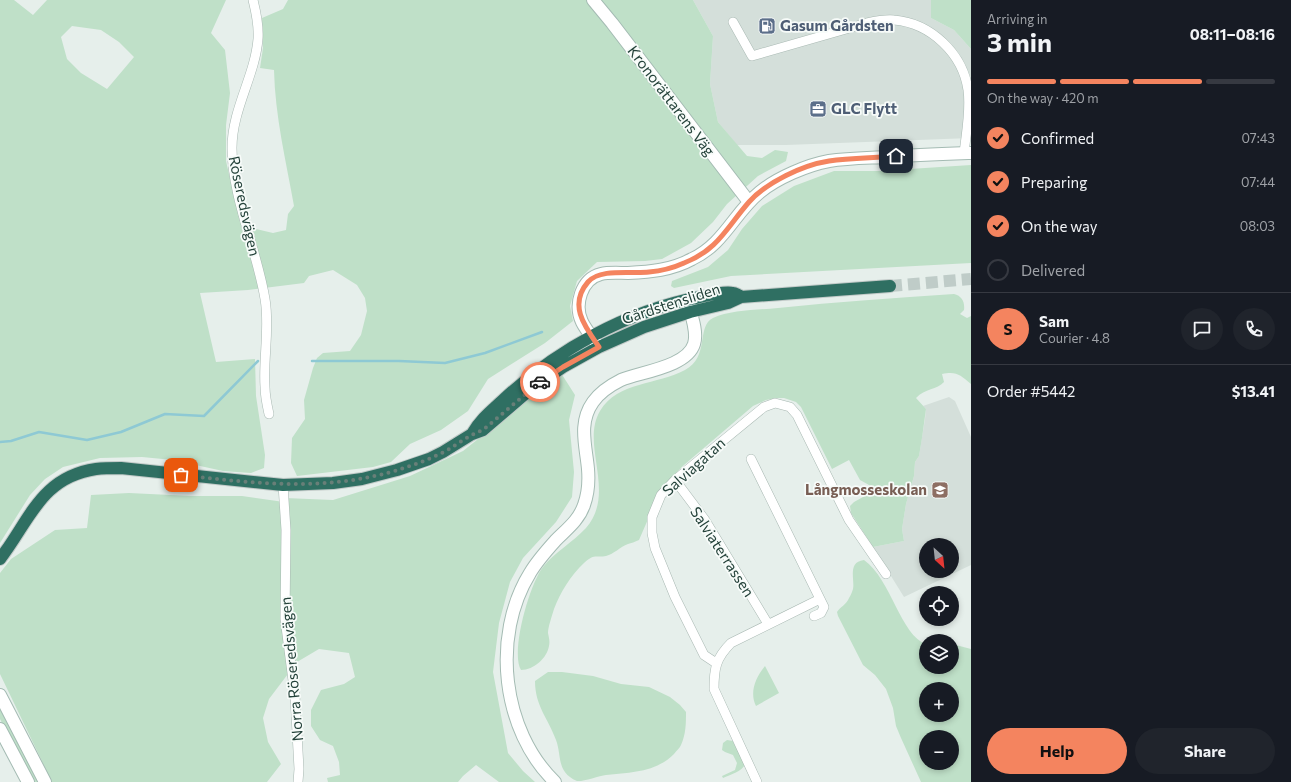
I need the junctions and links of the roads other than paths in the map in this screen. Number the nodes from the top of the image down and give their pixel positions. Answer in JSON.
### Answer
{"nodes":[{"id":1,"x":253,"y":0,"type":"edge"},
{"id":2,"x":593,"y":0,"type":"edge"},
{"id":3,"x":732,"y":22,"type":"dead end"},
{"id":4,"x":967,"y":154,"type":"edge"},
{"id":5,"x":749,"y":202,"type":"junction"},
{"id":6,"x":890,"y":286,"type":"tunnel mouth"},
{"id":7,"x":741,"y":297,"type":"junction"},
{"id":8,"x":687,"y":300,"type":"junction"},
{"id":9,"x":690,"y":312,"type":"junction"},
{"id":10,"x":592,"y":337,"type":"junction"},
{"id":11,"x":599,"y":347,"type":"junction"},
{"id":12,"x":269,"y":414,"type":"dead end"},
{"id":13,"x":472,"y":434,"type":"junction"},
{"id":14,"x":751,"y":459,"type":"dead end"},
{"id":15,"x":675,"y":480,"type":"junction"},
{"id":16,"x":283,"y":485,"type":"junction"},
{"id":17,"x":2,"y":556,"type":"edge"},
{"id":18,"x":886,"y":574,"type":"dead end"},
{"id":19,"x":820,"y":599,"type":"junction"},
{"id":20,"x":814,"y":616,"type":"dead end"},
{"id":21,"x":768,"y":624,"type":"junction"},
{"id":22,"x":716,"y":663,"type":"junction"},
{"id":23,"x":0,"y":696,"type":"edge"},
{"id":24,"x":0,"y":729,"type":"edge"},
{"id":25,"x":28,"y":782,"type":"edge"},
{"id":26,"x":45,"y":782,"type":"edge"},
{"id":27,"x":298,"y":782,"type":"edge"},
{"id":28,"x":556,"y":782,"type":"edge"},
{"id":29,"x":757,"y":782,"type":"edge"}],
"edges":[{"from":1,"to":12,"type":"street","name":"Röseredsvägen"},
{"from":2,"to":5,"type":"street","name":"Kronorättarens Väg"},
{"from":3,"to":4,"type":"street"},
{"from":4,"to":5,"type":"street"},
{"from":5,"to":10,"type":"street"},
{"from":6,"to":7,"type":"highway","name":"Gårdstensliden"},
{"from":7,"to":8,"type":"highway","name":"Gårdstensliden"},
{"from":7,"to":9,"type":"highway","name":"Gårdstensliden"},
{"from":8,"to":9,"type":"street"},
{"from":8,"to":10,"type":"highway","name":"Gårdstensliden"},
{"from":9,"to":11,"type":"highway","name":"Gårdstensliden"},
{"from":9,"to":28,"type":"street"},
{"from":10,"to":11,"type":"street"},
{"from":10,"to":13,"type":"highway","name":"Gårdstensliden"},
{"from":11,"to":13,"type":"highway","name":"Gårdstensliden"},
{"from":13,"to":16,"type":"highway","name":"Gårdstensliden"},
{"from":14,"to":19,"type":"street"},
{"from":15,"to":18,"type":"street","name":"Salviagatan"},
{"from":15,"to":21,"type":"street","name":"Salviaterrassen"},
{"from":15,"to":22,"type":"street","name":"Salviagatan"},
{"from":16,"to":17,"type":"highway","name":"Gårdstensliden"},
{"from":16,"to":27,"type":"street","name":"Norra Röseredsvägen"},
{"from":19,"to":20,"type":"street"},
{"from":19,"to":21,"type":"street"},
{"from":21,"to":22,"type":"street"},
{"from":22,"to":29,"type":"street"},
{"from":23,"to":26,"type":"street"},
{"from":24,"to":25,"type":"street"}]}
